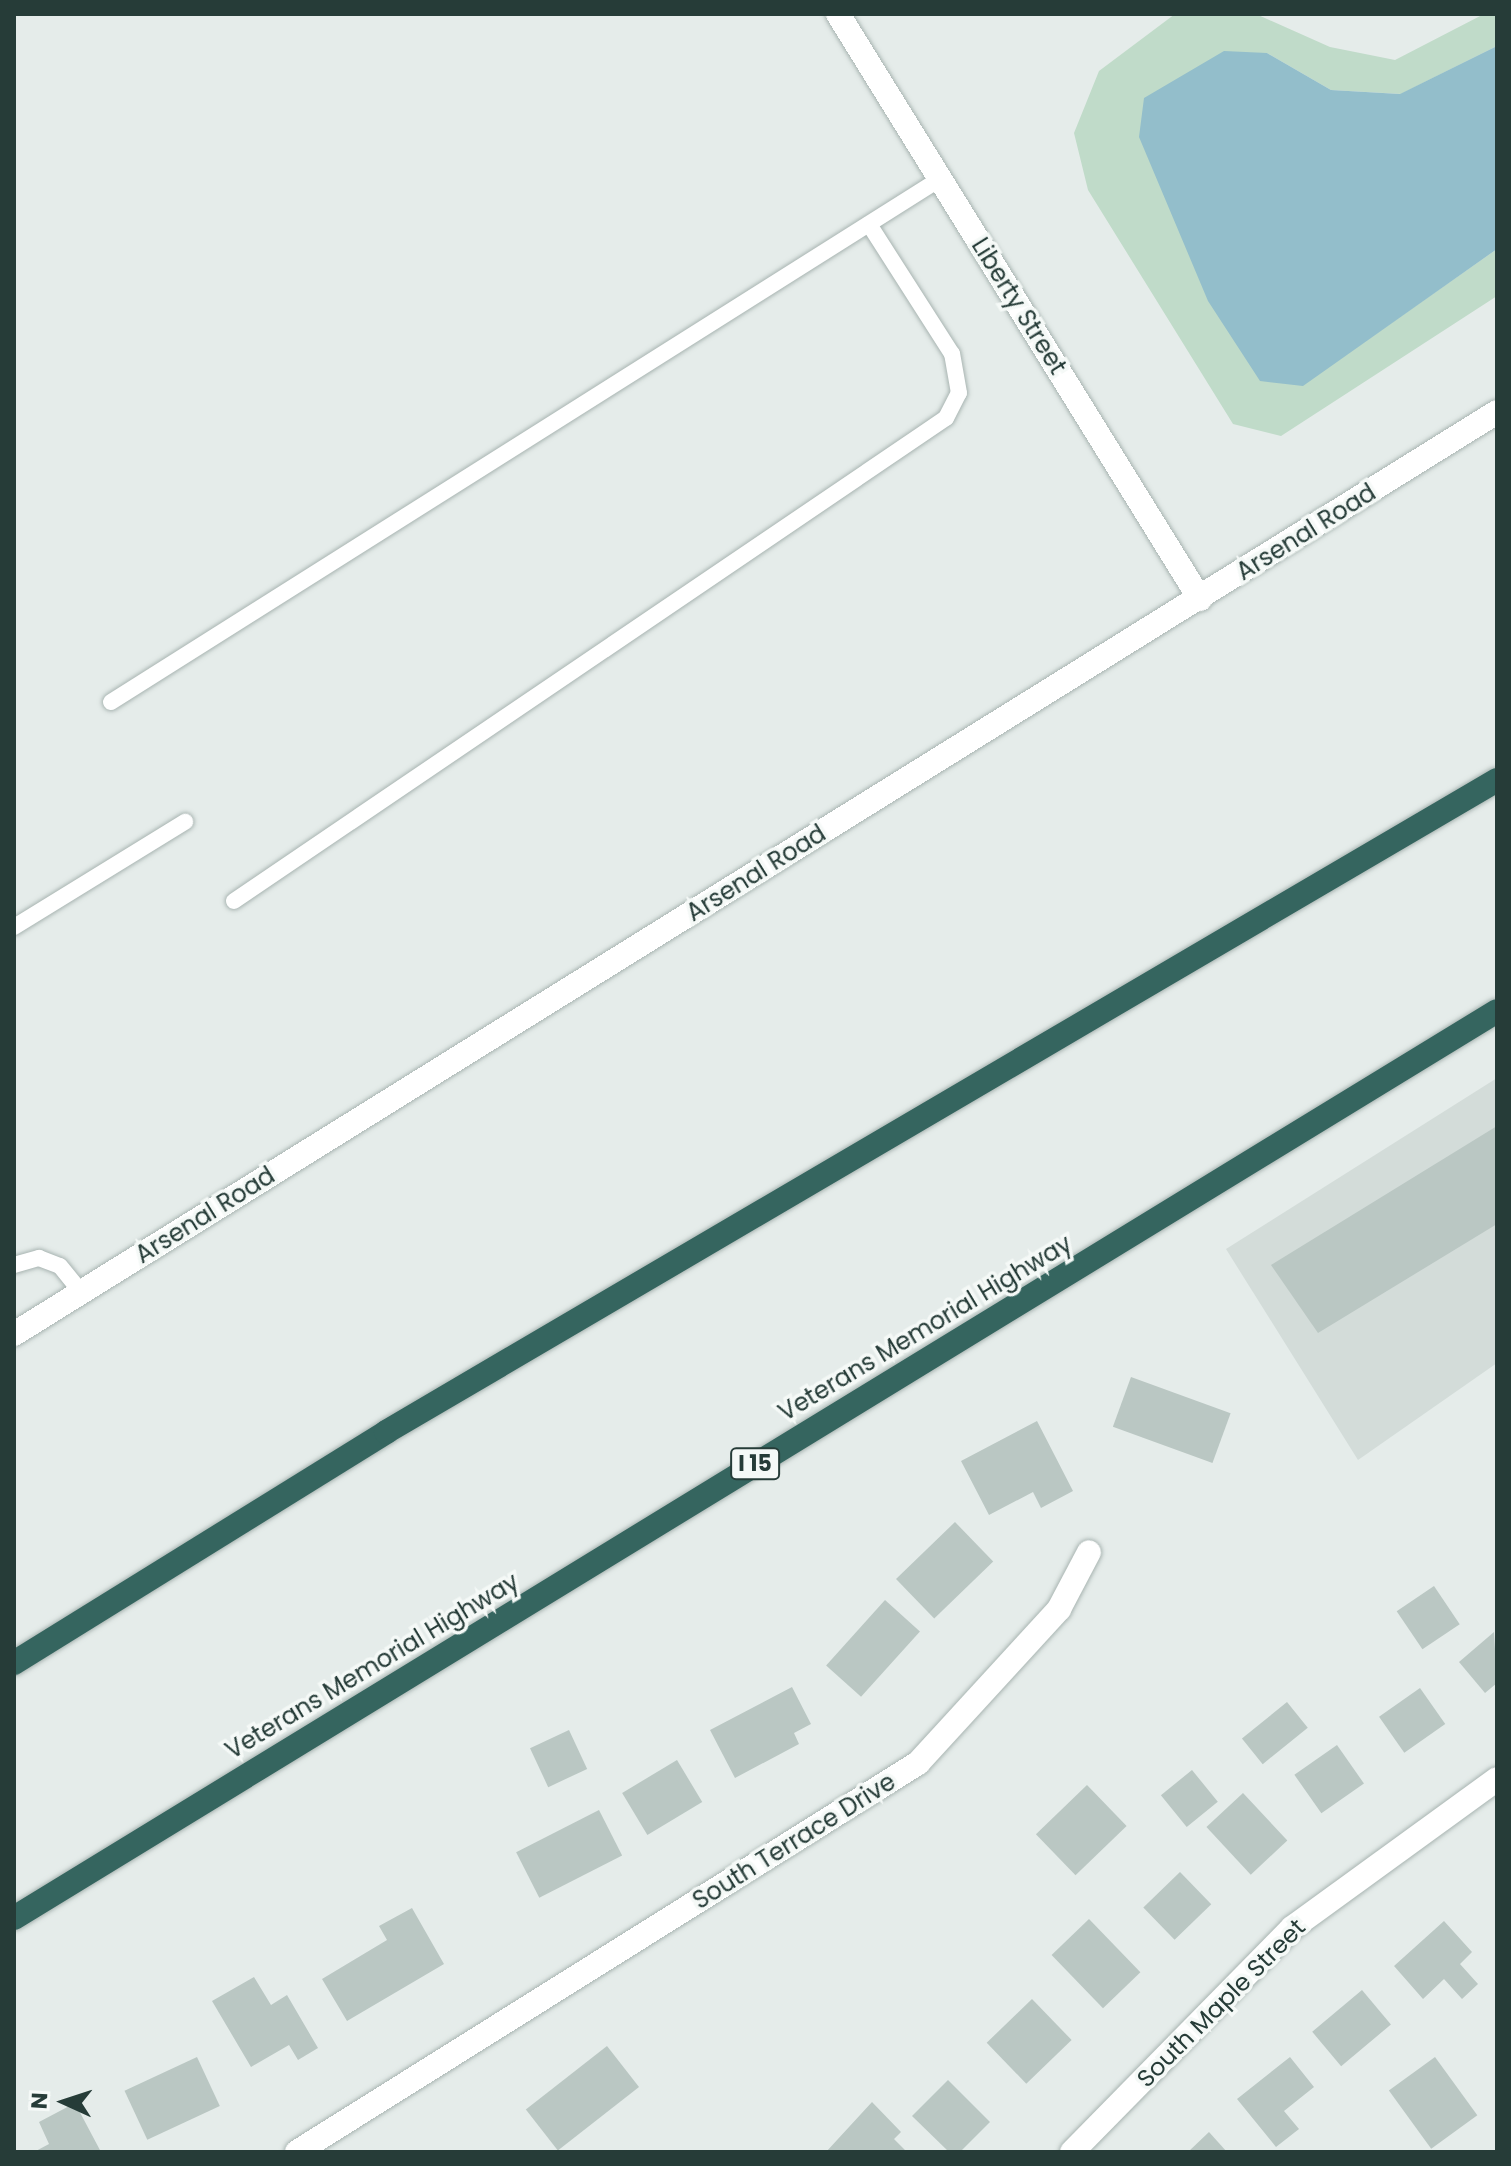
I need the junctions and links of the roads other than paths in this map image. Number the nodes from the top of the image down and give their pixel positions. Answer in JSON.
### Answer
{"nodes":[{"id":1,"x":838,"y":14,"type":"edge"},
{"id":2,"x":940,"y":179,"type":"junction"},
{"id":3,"x":869,"y":224,"type":"junction"},
{"id":4,"x":1497,"y":412,"type":"edge"},
{"id":5,"x":1200,"y":599,"type":"junction"},
{"id":6,"x":111,"y":702,"type":"dead end"},
{"id":7,"x":1497,"y":780,"type":"edge"},
{"id":8,"x":185,"y":822,"type":"dead end"},
{"id":9,"x":234,"y":901,"type":"dead end"},
{"id":10,"x":14,"y":927,"type":"edge"},
{"id":11,"x":1497,"y":1011,"type":"edge"},
{"id":12,"x":14,"y":1265,"type":"edge"},
{"id":13,"x":81,"y":1292,"type":"junction"},
{"id":14,"x":14,"y":1334,"type":"edge"},
{"id":15,"x":1089,"y":1552,"type":"dead end"},
{"id":16,"x":14,"y":1663,"type":"edge"},
{"id":17,"x":1497,"y":1779,"type":"edge"},
{"id":18,"x":14,"y":1918,"type":"edge"},
{"id":19,"x":297,"y":2152,"type":"edge"},
{"id":20,"x":1072,"y":2152,"type":"edge"}],
"edges":[{"from":1,"to":2,"type":"street","name":"Liberty Street"},
{"from":2,"to":3,"type":"lane"},
{"from":2,"to":5,"type":"street","name":"Liberty Street"},
{"from":3,"to":6,"type":"lane"},
{"from":3,"to":9,"type":"lane"},
{"from":4,"to":5,"type":"street","name":"Arsenal Road"},
{"from":5,"to":13,"type":"street","name":"Arsenal Road"},
{"from":7,"to":16,"type":"highway"},
{"from":8,"to":10,"type":"lane"},
{"from":11,"to":18,"type":"highway","name":"Veterans Memorial Highway","number":"I 15"},
{"from":12,"to":13,"type":"lane"},
{"from":13,"to":14,"type":"street","name":"Arsenal Road"},
{"from":15,"to":19,"type":"street","name":"South Terrace Drive"},
{"from":17,"to":20,"type":"street","name":"South Maple Street"}]}
